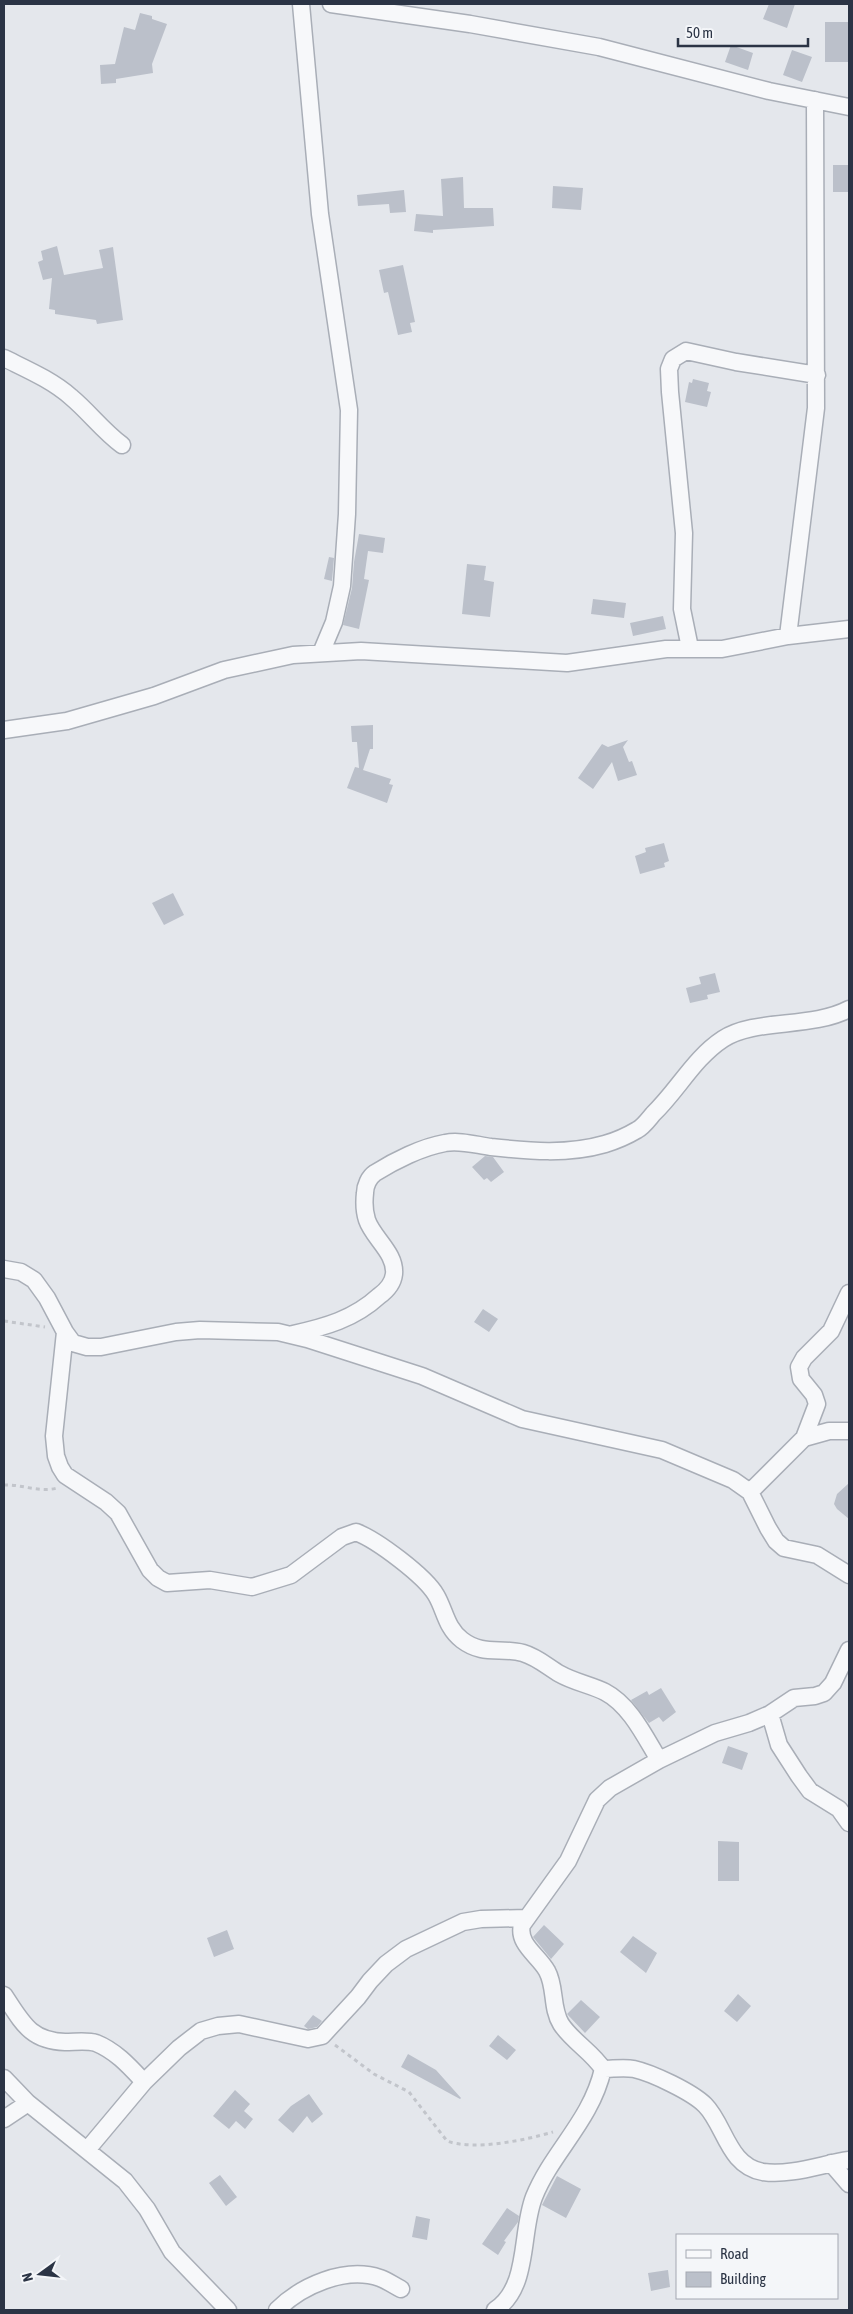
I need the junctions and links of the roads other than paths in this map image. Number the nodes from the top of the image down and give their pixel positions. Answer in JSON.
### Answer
{"nodes":[{"id":1,"x":301,"y":4,"type":"edge"},
{"id":2,"x":331,"y":4,"type":"edge"},
{"id":3,"x":815,"y":100,"type":"junction"},
{"id":4,"x":849,"y":107,"type":"edge"},
{"id":5,"x":4,"y":358,"type":"edge"},
{"id":6,"x":817,"y":375,"type":"junction"},
{"id":7,"x":122,"y":445,"type":"dead end"},
{"id":8,"x":849,"y":629,"type":"edge"},
{"id":9,"x":788,"y":636,"type":"junction"},
{"id":10,"x":690,"y":648,"type":"junction"},
{"id":11,"x":321,"y":653,"type":"junction"},
{"id":12,"x":4,"y":730,"type":"edge"},
{"id":13,"x":849,"y":1009,"type":"edge"},
{"id":14,"x":4,"y":1269,"type":"edge"},
{"id":15,"x":849,"y":1293,"type":"edge"},
{"id":16,"x":64,"y":1332,"type":"junction"},
{"id":17,"x":291,"y":1334,"type":"junction"},
{"id":18,"x":849,"y":1431,"type":"edge"},
{"id":19,"x":804,"y":1438,"type":"junction"},
{"id":20,"x":750,"y":1492,"type":"junction"},
{"id":21,"x":849,"y":1575,"type":"edge"},
{"id":22,"x":849,"y":1650,"type":"edge"},
{"id":23,"x":770,"y":1714,"type":"junction"},
{"id":24,"x":660,"y":1760,"type":"junction"},
{"id":25,"x":849,"y":1823,"type":"edge"},
{"id":26,"x":527,"y":1918,"type":"junction"},
{"id":27,"x":4,"y":1995,"type":"edge"},
{"id":28,"x":603,"y":2070,"type":"junction"},
{"id":29,"x":4,"y":2078,"type":"edge"},
{"id":30,"x":144,"y":2082,"type":"junction"},
{"id":31,"x":28,"y":2102,"type":"junction"},
{"id":32,"x":4,"y":2119,"type":"edge"},
{"id":33,"x":87,"y":2150,"type":"junction"},
{"id":34,"x":849,"y":2160,"type":"edge"},
{"id":35,"x":831,"y":2163,"type":"junction"},
{"id":36,"x":849,"y":2184,"type":"edge"},
{"id":37,"x":401,"y":2289,"type":"dead end"},
{"id":38,"x":228,"y":2310,"type":"edge"},
{"id":39,"x":277,"y":2310,"type":"edge"},
{"id":40,"x":495,"y":2310,"type":"edge"}],
"edges":[{"from":1,"to":11,"type":"street"},
{"from":2,"to":3,"type":"street"},
{"from":3,"to":4,"type":"street"},
{"from":3,"to":6,"type":"street"},
{"from":5,"to":7,"type":"street"},
{"from":6,"to":9,"type":"street"},
{"from":6,"to":10,"type":"street"},
{"from":8,"to":9,"type":"street"},
{"from":9,"to":10,"type":"street"},
{"from":10,"to":11,"type":"street"},
{"from":11,"to":12,"type":"street"},
{"from":13,"to":17,"type":"street"},
{"from":14,"to":16,"type":"street"},
{"from":15,"to":19,"type":"street"},
{"from":16,"to":17,"type":"street"},
{"from":16,"to":24,"type":"street"},
{"from":17,"to":20,"type":"street"},
{"from":18,"to":19,"type":"street"},
{"from":19,"to":20,"type":"street"},
{"from":20,"to":21,"type":"street"},
{"from":22,"to":23,"type":"street"},
{"from":23,"to":24,"type":"street"},
{"from":23,"to":25,"type":"street"},
{"from":24,"to":26,"type":"street"},
{"from":26,"to":28,"type":"street"},
{"from":26,"to":30,"type":"street"},
{"from":27,"to":30,"type":"street"},
{"from":28,"to":35,"type":"street"},
{"from":28,"to":40,"type":"street"},
{"from":29,"to":31,"type":"street"},
{"from":30,"to":33,"type":"street"},
{"from":31,"to":32,"type":"street"},
{"from":31,"to":33,"type":"street"},
{"from":33,"to":38,"type":"street"},
{"from":34,"to":35,"type":"street"},
{"from":35,"to":36,"type":"street"},
{"from":37,"to":39,"type":"street"}]}
